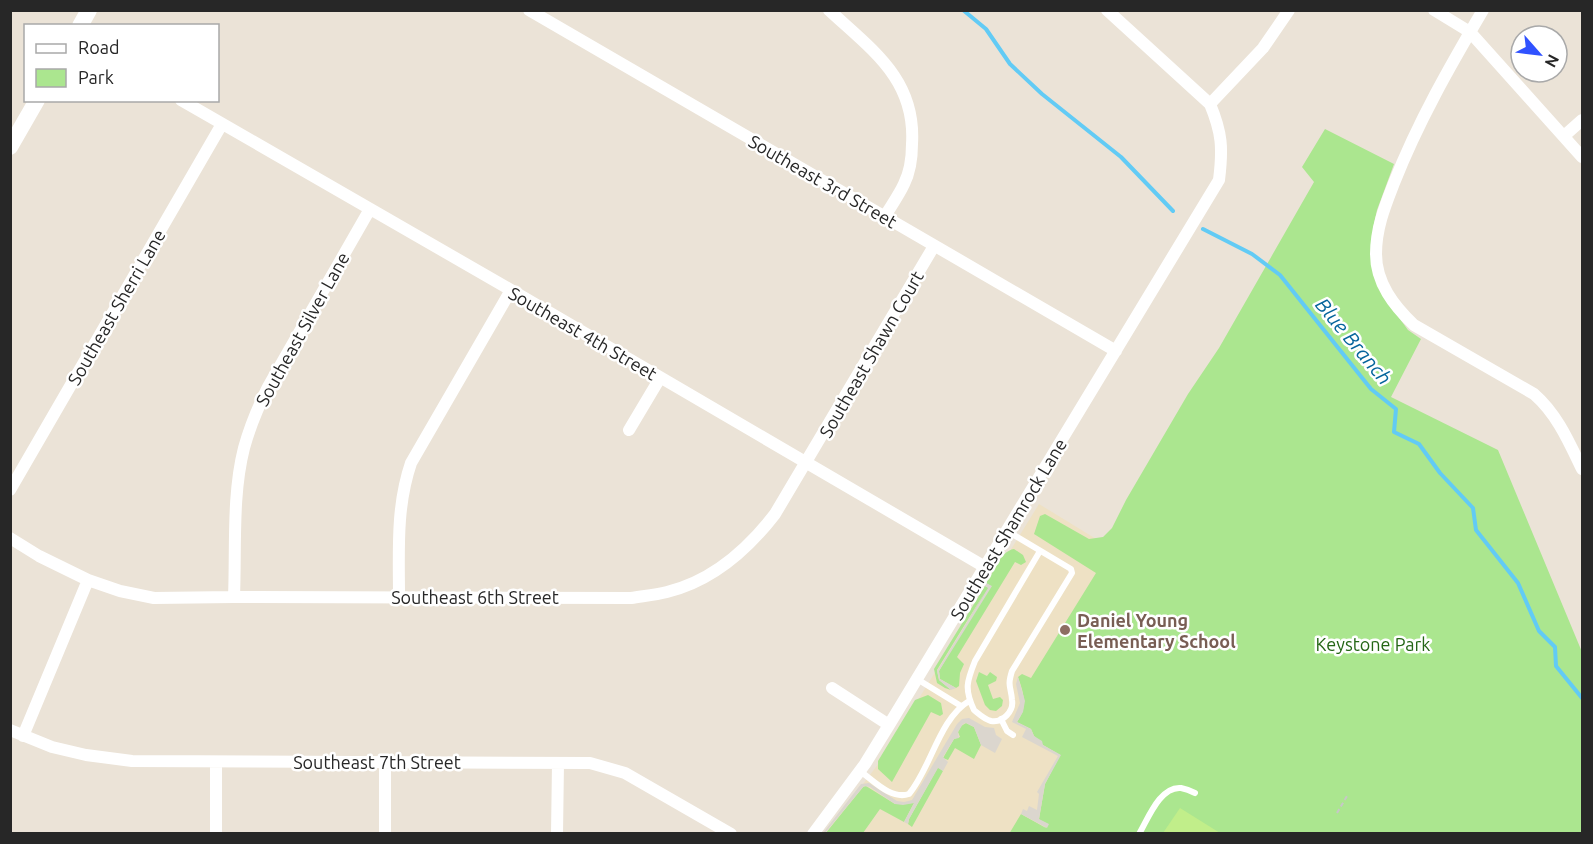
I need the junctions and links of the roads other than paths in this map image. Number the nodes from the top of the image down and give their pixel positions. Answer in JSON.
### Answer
{"nodes":[{"id":1,"x":89,"y":10,"type":"edge"},
{"id":2,"x":529,"y":10,"type":"edge"},
{"id":3,"x":829,"y":10,"type":"edge"},
{"id":4,"x":1107,"y":10,"type":"edge"},
{"id":5,"x":1289,"y":10,"type":"edge"},
{"id":6,"x":1434,"y":10,"type":"edge"},
{"id":7,"x":1483,"y":10,"type":"edge"},
{"id":8,"x":81,"y":24,"type":"edge"},
{"id":9,"x":1470,"y":32,"type":"junction"},
{"id":10,"x":36,"y":102,"type":"edge"},
{"id":11,"x":184,"y":102,"type":"edge"},
{"id":12,"x":1210,"y":104,"type":"junction"},
{"id":13,"x":1582,"y":120,"type":"edge"},
{"id":14,"x":222,"y":124,"type":"junction"},
{"id":15,"x":1564,"y":136,"type":"junction"},
{"id":16,"x":10,"y":147,"type":"edge"},
{"id":17,"x":1582,"y":157,"type":"edge"},
{"id":18,"x":370,"y":209,"type":"junction"},
{"id":19,"x":885,"y":216,"type":"junction"},
{"id":20,"x":934,"y":246,"type":"junction"},
{"id":21,"x":511,"y":290,"type":"junction"},
{"id":22,"x":1116,"y":351,"type":"junction"},
{"id":23,"x":660,"y":378,"type":"junction"},
{"id":24,"x":629,"y":430,"type":"dead end"},
{"id":25,"x":807,"y":462,"type":"junction"},
{"id":26,"x":1582,"y":469,"type":"edge"},
{"id":27,"x":10,"y":490,"type":"edge"},
{"id":28,"x":1007,"y":531,"type":"junction"},
{"id":29,"x":10,"y":538,"type":"edge"},
{"id":30,"x":1040,"y":551,"type":"junction"},
{"id":31,"x":985,"y":567,"type":"junction"},
{"id":32,"x":88,"y":580,"type":"junction"},
{"id":33,"x":234,"y":597,"type":"junction"},
{"id":34,"x":399,"y":597,"type":"junction"},
{"id":35,"x":917,"y":679,"type":"junction"},
{"id":36,"x":832,"y":688,"type":"dead end"},
{"id":37,"x":969,"y":701,"type":"junction"},
{"id":38,"x":961,"y":706,"type":"junction"},
{"id":39,"x":1001,"y":719,"type":"junction"},
{"id":40,"x":889,"y":725,"type":"junction"},
{"id":41,"x":10,"y":730,"type":"edge"},
{"id":42,"x":1013,"y":735,"type":"dead end"},
{"id":43,"x":23,"y":736,"type":"junction"},
{"id":44,"x":216,"y":762,"type":"junction"},
{"id":45,"x":385,"y":762,"type":"junction"},
{"id":46,"x":558,"y":762,"type":"junction"},
{"id":47,"x":859,"y":770,"type":"junction"},
{"id":48,"x":1195,"y":793,"type":"dead end"},
{"id":49,"x":216,"y":834,"type":"edge"},
{"id":50,"x":385,"y":834,"type":"edge"},
{"id":51,"x":556,"y":834,"type":"edge"},
{"id":52,"x":731,"y":834,"type":"edge"},
{"id":53,"x":813,"y":834,"type":"edge"},
{"id":54,"x":1139,"y":834,"type":"edge"}],
"edges":[{"from":1,"to":8,"type":"main road"},
{"from":2,"to":19,"type":"street","name":"Southeast 3rd Street"},
{"from":3,"to":19,"type":"street"},
{"from":4,"to":12,"type":"street"},
{"from":5,"to":12,"type":"street"},
{"from":6,"to":9,"type":"street"},
{"from":7,"to":9,"type":"street"},
{"from":9,"to":15,"type":"street"},
{"from":9,"to":26,"type":"street"},
{"from":10,"to":16,"type":"main road"},
{"from":11,"to":14,"type":"street","name":"Southeast 4th Street"},
{"from":12,"to":22,"type":"street","name":"Southeast Shamrock Lane"},
{"from":13,"to":15,"type":"street"},
{"from":14,"to":18,"type":"street","name":"Southeast 4th Street"},
{"from":14,"to":27,"type":"street","name":"Southeast Sherri Lane"},
{"from":15,"to":17,"type":"street"},
{"from":18,"to":21,"type":"street","name":"Southeast 4th Street"},
{"from":18,"to":33,"type":"street","name":"Southeast Silver Lane"},
{"from":19,"to":20,"type":"street","name":"Southeast 3rd Street"},
{"from":20,"to":22,"type":"street","name":"Southeast 3rd Street"},
{"from":20,"to":25,"type":"street","name":"Southeast Shawn Court"},
{"from":21,"to":23,"type":"street","name":"Southeast 4th Street"},
{"from":21,"to":34,"type":"street"},
{"from":22,"to":28,"type":"street","name":"Southeast Shamrock Lane"},
{"from":23,"to":24,"type":"street"},
{"from":23,"to":25,"type":"street","name":"Southeast 4th Street"},
{"from":25,"to":31,"type":"street","name":"Southeast 4th Street"},
{"from":25,"to":34,"type":"street","name":"Southeast 6th Street"},
{"from":28,"to":30,"type":"lane"},
{"from":28,"to":31,"type":"street","name":"Southeast Shamrock Lane"},
{"from":29,"to":32,"type":"street","name":"Southeast 6th Street"},
{"from":30,"to":37,"type":"lane"},
{"from":30,"to":39,"type":"lane"},
{"from":31,"to":35,"type":"street","name":"Southeast Shamrock Lane"},
{"from":32,"to":33,"type":"street","name":"Southeast 6th Street"},
{"from":32,"to":43,"type":"street"},
{"from":33,"to":34,"type":"street","name":"Southeast 6th Street"},
{"from":35,"to":38,"type":"lane"},
{"from":35,"to":40,"type":"street","name":"Southeast Shamrock Lane"},
{"from":36,"to":40,"type":"street"},
{"from":37,"to":38,"type":"lane"},
{"from":37,"to":39,"type":"lane"},
{"from":38,"to":47,"type":"lane"},
{"from":39,"to":42,"type":"lane"},
{"from":40,"to":47,"type":"street","name":"Southeast Shamrock Lane"},
{"from":41,"to":43,"type":"street","name":"Southeast 7th Street"},
{"from":43,"to":44,"type":"street","name":"Southeast 7th Street"},
{"from":44,"to":45,"type":"street","name":"Southeast 7th Street"},
{"from":44,"to":49,"type":"street"},
{"from":45,"to":46,"type":"street","name":"Southeast 7th Street"},
{"from":45,"to":50,"type":"street"},
{"from":46,"to":51,"type":"street"},
{"from":46,"to":52,"type":"street","name":"Southeast 7th Street"},
{"from":47,"to":53,"type":"street","name":"Southeast Shamrock Lane"},
{"from":48,"to":54,"type":"lane"}]}
